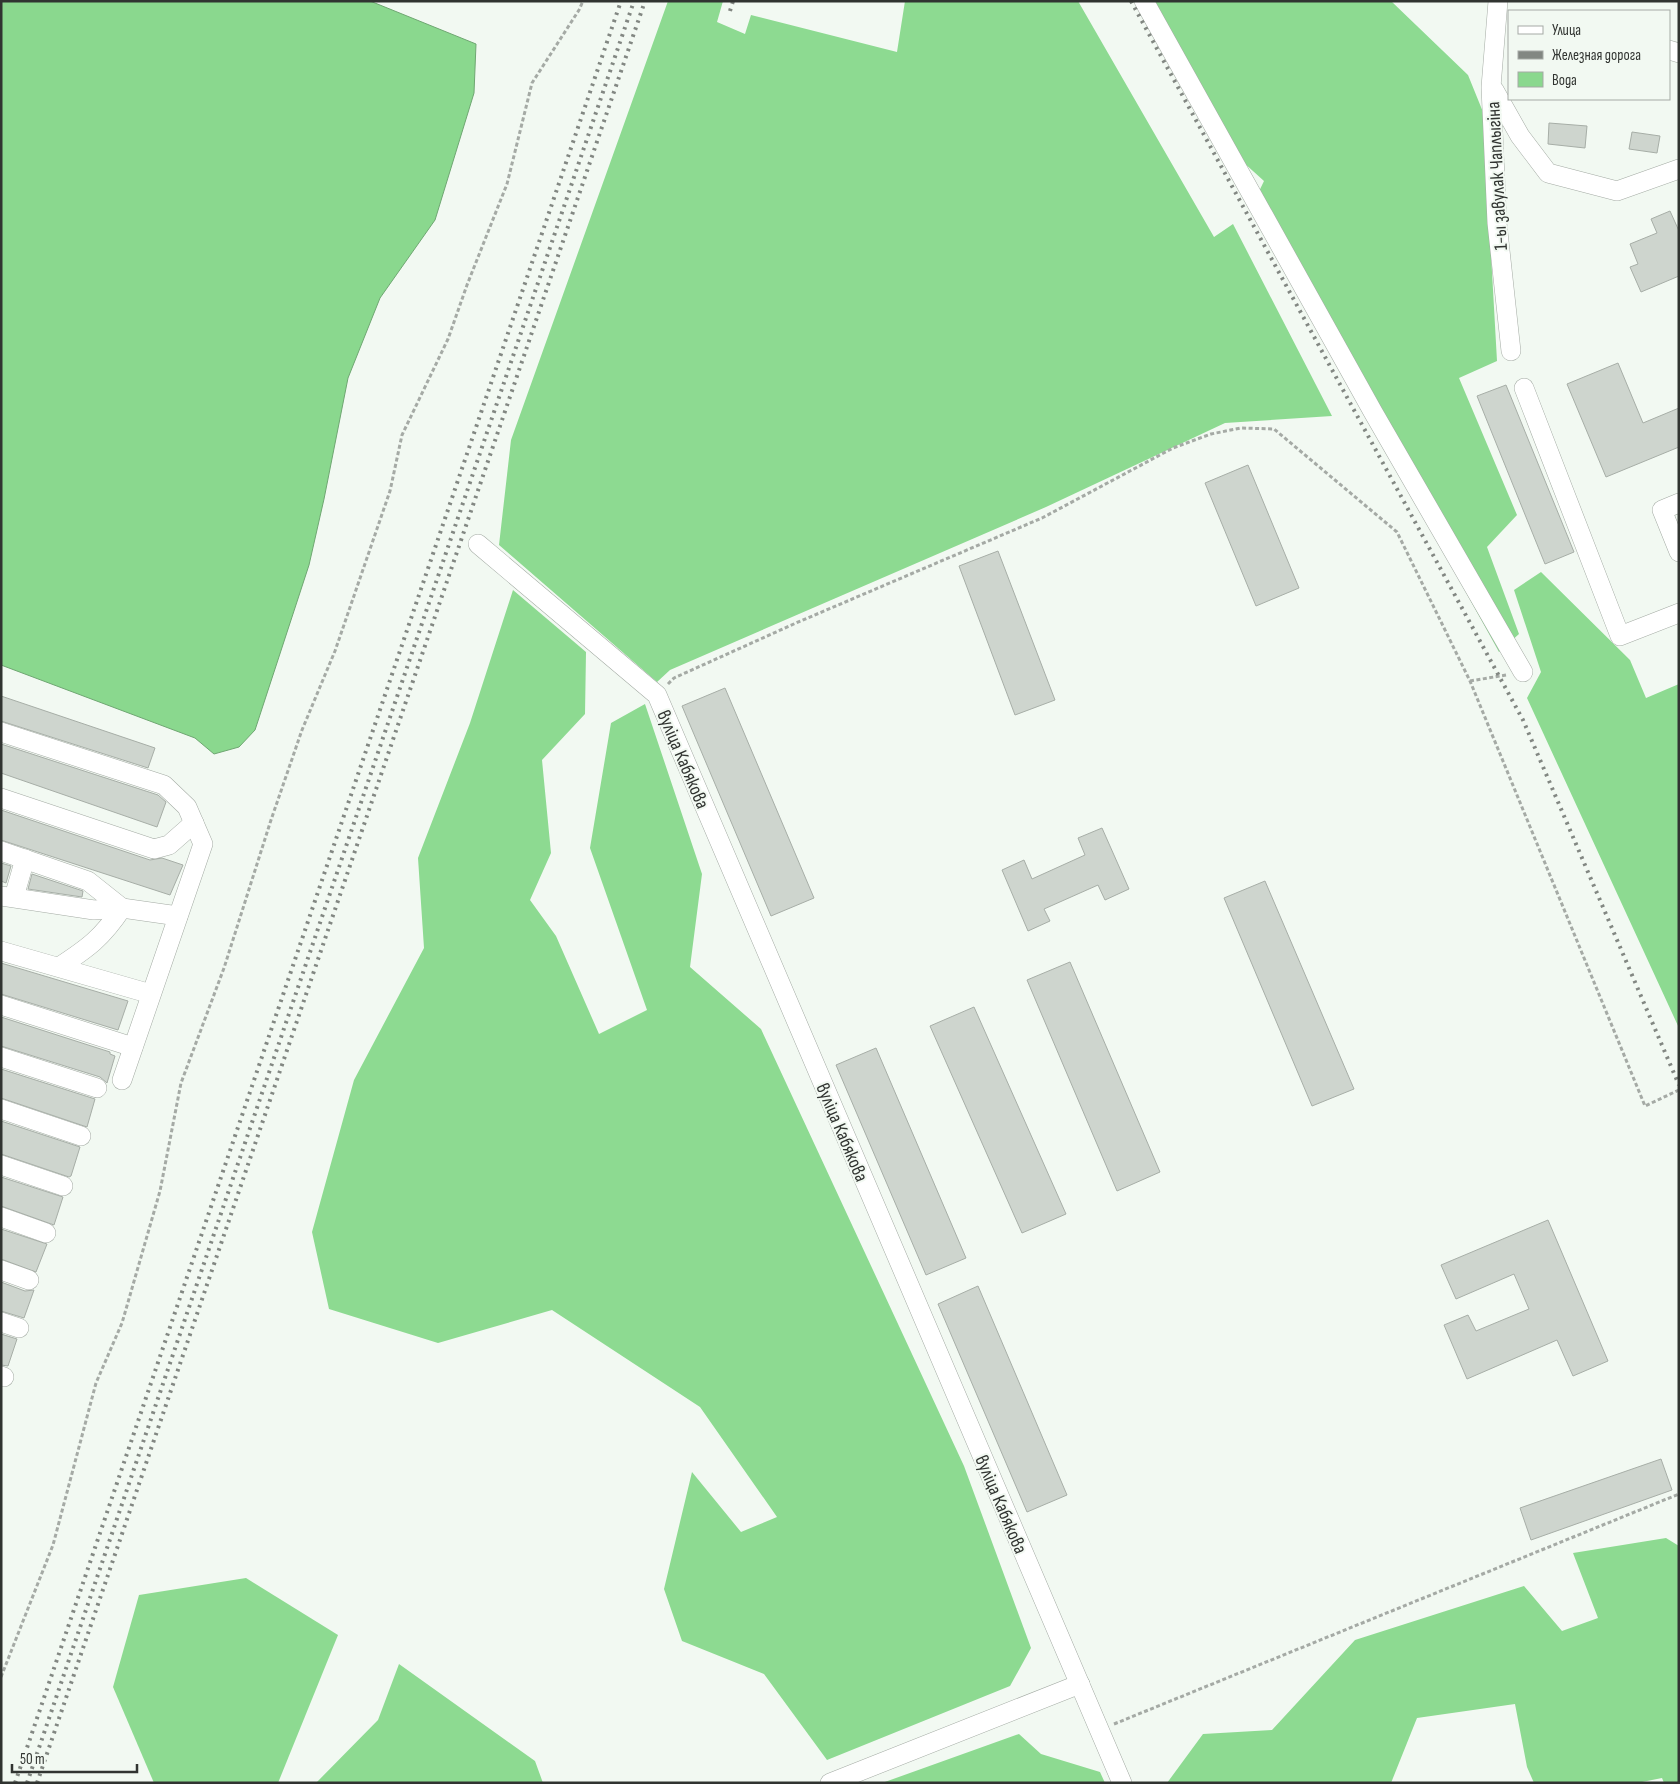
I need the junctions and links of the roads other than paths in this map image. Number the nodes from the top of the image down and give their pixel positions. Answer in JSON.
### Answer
{"nodes":[{"id":1,"x":1144,"y":1,"type":"edge"},
{"id":2,"x":1498,"y":1,"type":"edge"},
{"id":3,"x":1492,"y":87,"type":"junction"},
{"id":4,"x":1679,"y":169,"type":"edge"},
{"id":5,"x":1511,"y":351,"type":"dead end"},
{"id":6,"x":1524,"y":388,"type":"dead end"},
{"id":7,"x":1679,"y":503,"type":"edge"},
{"id":8,"x":478,"y":544,"type":"dead end"},
{"id":9,"x":1679,"y":552,"type":"edge"},
{"id":10,"x":1679,"y":613,"type":"edge"},
{"id":11,"x":1523,"y":672,"type":"road end"},
{"id":12,"x":1,"y":732,"type":"edge"},
{"id":13,"x":1,"y":798,"type":"edge"},
{"id":14,"x":194,"y":823,"type":"junction"},
{"id":15,"x":1,"y":851,"type":"edge"},
{"id":16,"x":25,"y":859,"type":"junction"},
{"id":17,"x":8,"y":897,"type":"edge"},
{"id":18,"x":122,"y":908,"type":"junction"},
{"id":19,"x":178,"y":916,"type":"junction"},
{"id":20,"x":1,"y":951,"type":"edge"},
{"id":21,"x":59,"y":967,"type":"junction"},
{"id":22,"x":151,"y":994,"type":"junction"},
{"id":23,"x":1,"y":1004,"type":"edge"},
{"id":24,"x":133,"y":1047,"type":"junction"},
{"id":25,"x":1,"y":1057,"type":"edge"},
{"id":26,"x":122,"y":1080,"type":"dead end"},
{"id":27,"x":97,"y":1088,"type":"dead end"},
{"id":28,"x":1,"y":1110,"type":"edge"},
{"id":29,"x":81,"y":1136,"type":"dead end"},
{"id":30,"x":1,"y":1165,"type":"edge"},
{"id":31,"x":63,"y":1186,"type":"dead end"},
{"id":32,"x":1,"y":1217,"type":"edge"},
{"id":33,"x":46,"y":1232,"type":"dead end"},
{"id":34,"x":1,"y":1270,"type":"edge"},
{"id":35,"x":29,"y":1280,"type":"dead end"},
{"id":36,"x":1080,"y":1684,"type":"junction"},
{"id":37,"x":830,"y":1783,"type":"edge"},
{"id":38,"x":1122,"y":1783,"type":"edge"}],
"edges":[{"from":1,"to":11,"type":"street"},
{"from":2,"to":3,"type":"street","name":"1-ы завулак Чаплыгіна"},
{"from":3,"to":4,"type":"street"},
{"from":3,"to":5,"type":"street","name":"1-ы завулак Чаплыгіна"},
{"from":6,"to":10,"type":"street"},
{"from":7,"to":9,"type":"street"},
{"from":8,"to":36,"type":"street","name":"вуліца Кабякова"},
{"from":12,"to":14,"type":"street"},
{"from":13,"to":14,"type":"street"},
{"from":14,"to":19,"type":"street"},
{"from":15,"to":16,"type":"street"},
{"from":16,"to":17,"type":"street"},
{"from":16,"to":18,"type":"street"},
{"from":17,"to":18,"type":"street"},
{"from":18,"to":19,"type":"street"},
{"from":18,"to":21,"type":"street"},
{"from":19,"to":22,"type":"street"},
{"from":20,"to":21,"type":"street"},
{"from":21,"to":22,"type":"street"},
{"from":22,"to":24,"type":"street"},
{"from":23,"to":24,"type":"street"},
{"from":24,"to":26,"type":"street"},
{"from":25,"to":27,"type":"street"},
{"from":28,"to":29,"type":"street"},
{"from":30,"to":31,"type":"street"},
{"from":32,"to":33,"type":"street"},
{"from":34,"to":35,"type":"street"},
{"from":36,"to":37,"type":"street"},
{"from":36,"to":38,"type":"street","name":"вуліца Кабякова"}]}
